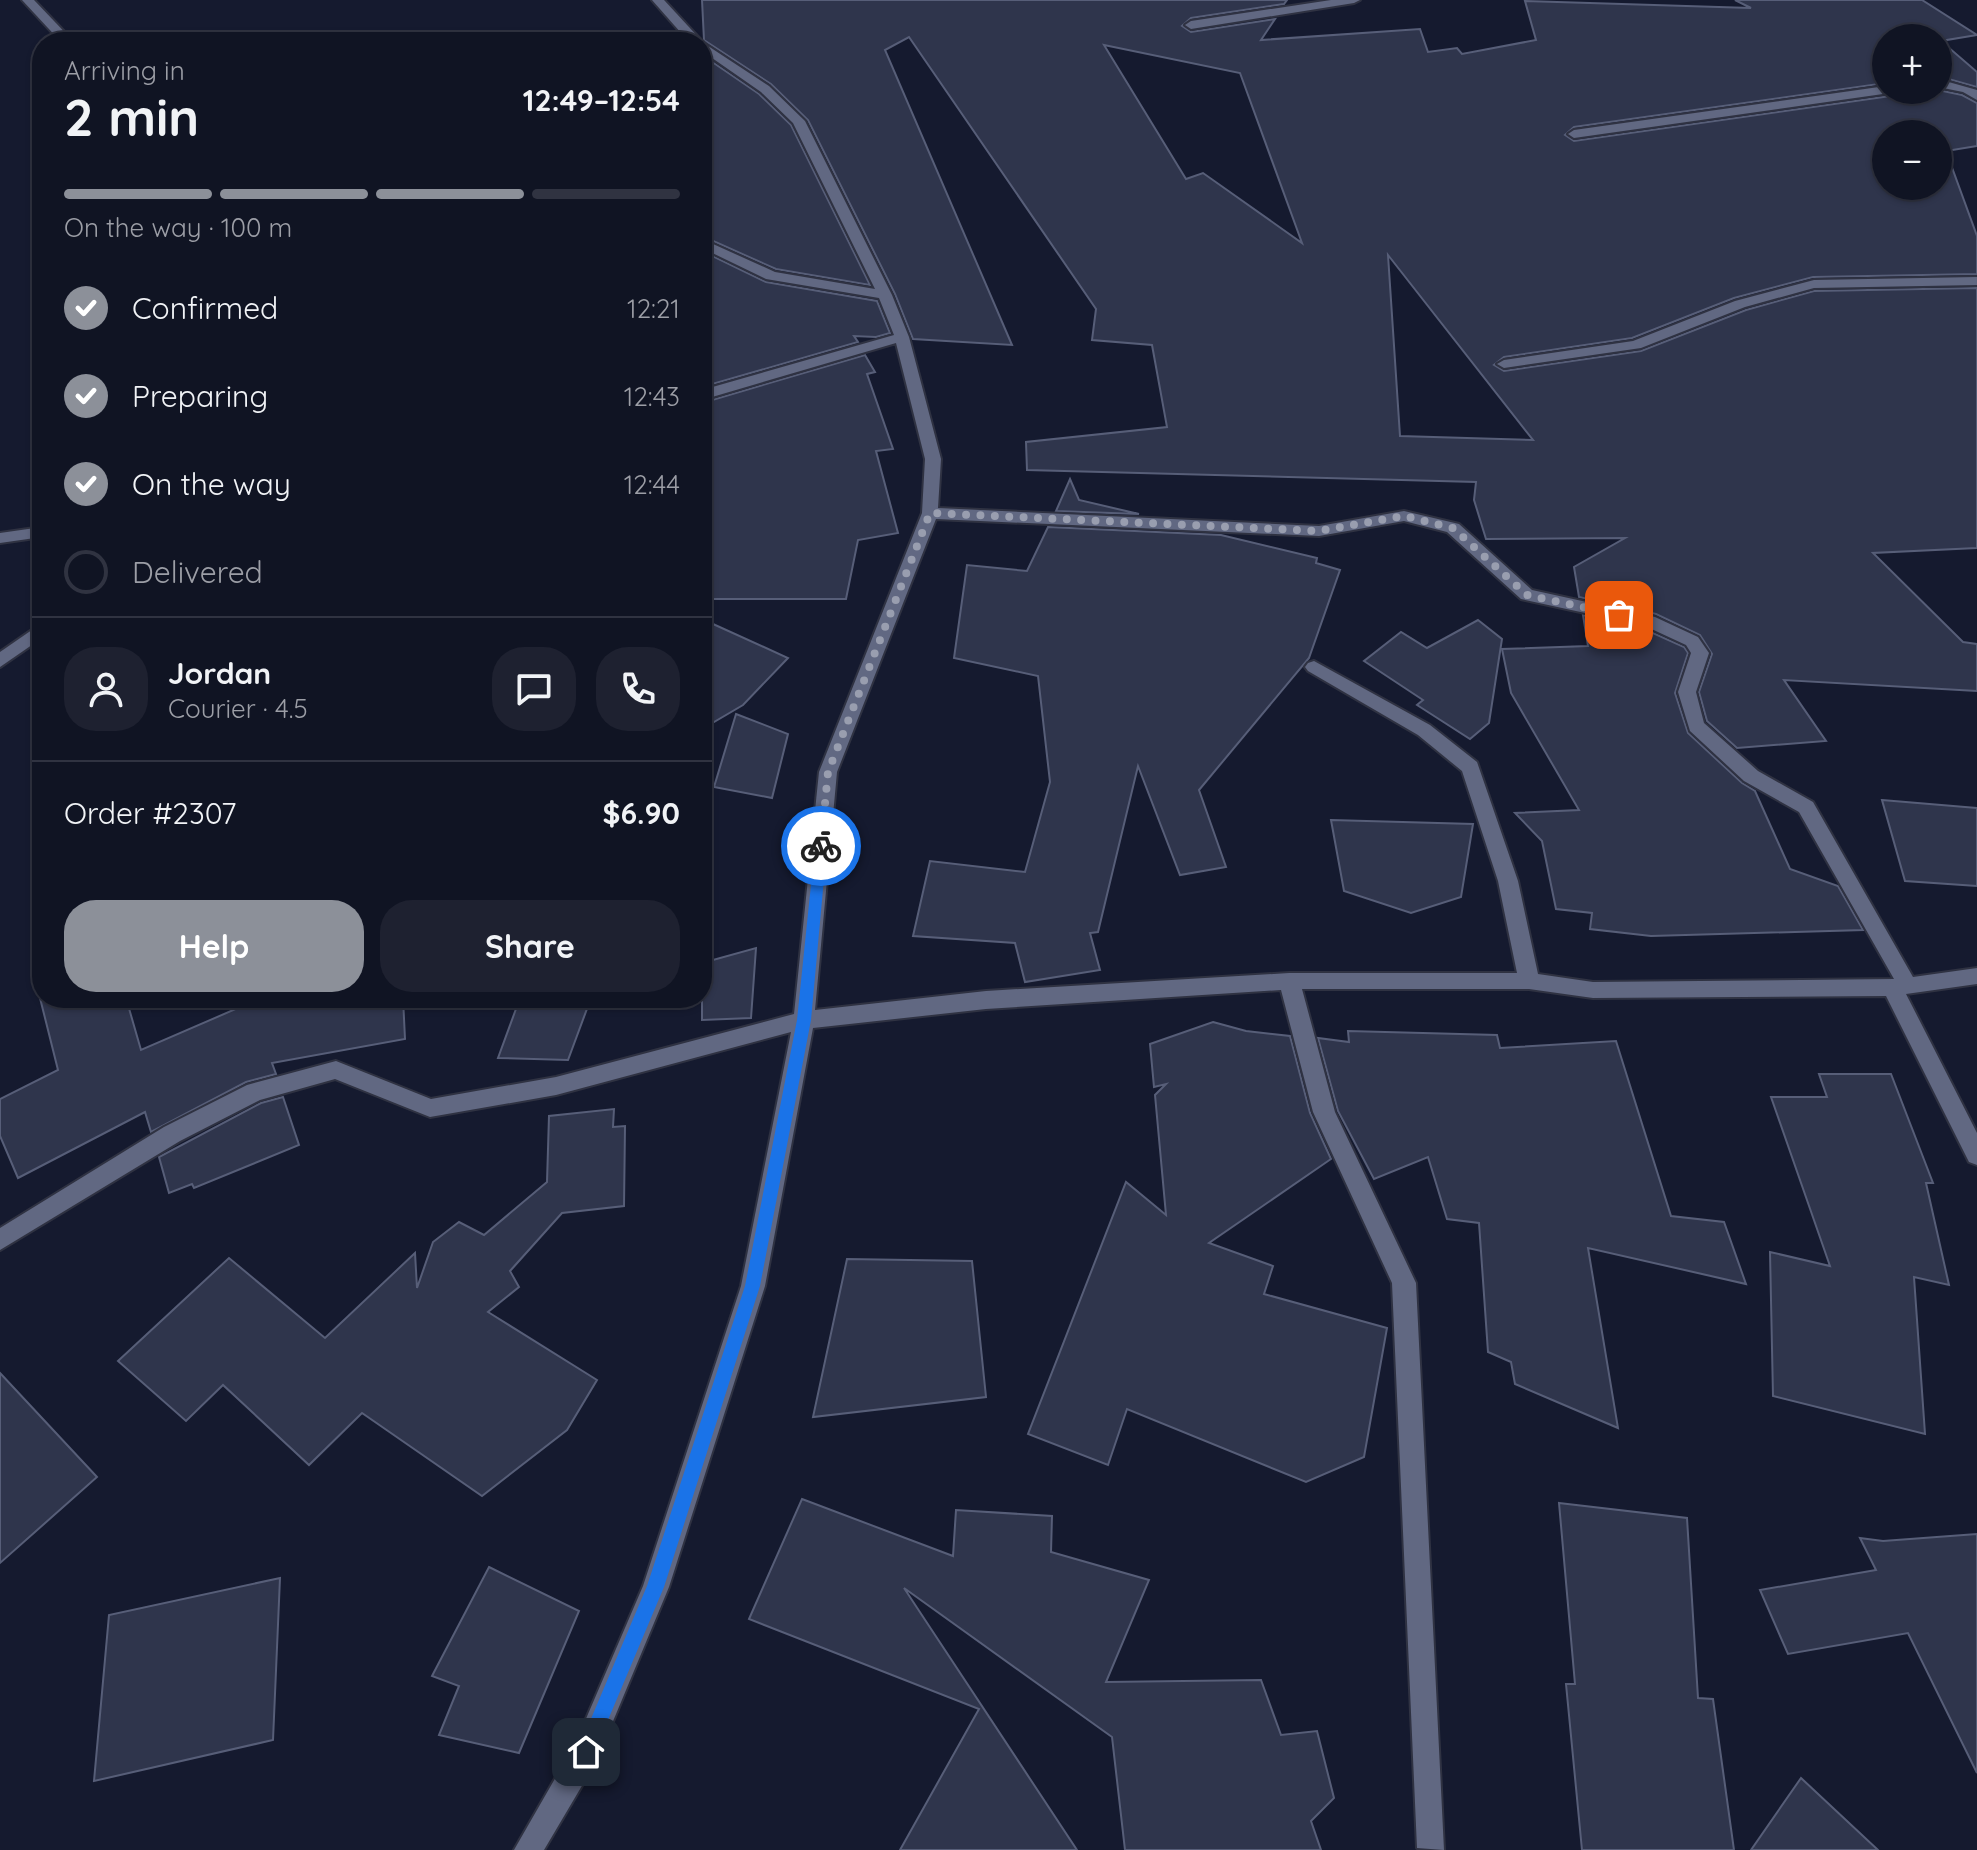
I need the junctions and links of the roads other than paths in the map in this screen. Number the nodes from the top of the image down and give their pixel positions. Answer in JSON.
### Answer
{"nodes":[{"id":1,"x":28,"y":0,"type":"edge"},
{"id":2,"x":658,"y":0,"type":"edge"},
{"id":3,"x":1354,"y":0,"type":"edge"},
{"id":4,"x":1191,"y":25,"type":"dead end"},
{"id":5,"x":58,"y":32,"type":"edge"},
{"id":6,"x":687,"y":32,"type":"edge"},
{"id":7,"x":712,"y":53,"type":"edge"},
{"id":8,"x":1952,"y":86,"type":"edge"},
{"id":9,"x":1872,"y":92,"type":"edge"},
{"id":10,"x":1977,"y":96,"type":"edge"},
{"id":11,"x":1574,"y":134,"type":"dead end"},
{"id":12,"x":712,"y":248,"type":"edge"},
{"id":13,"x":1977,"y":281,"type":"edge"},
{"id":14,"x":885,"y":295,"type":"junction"},
{"id":15,"x":902,"y":337,"type":"junction"},
{"id":16,"x":1504,"y":364,"type":"dead end"},
{"id":17,"x":712,"y":392,"type":"edge"},
{"id":18,"x":930,"y":513,"type":"junction"},
{"id":19,"x":32,"y":533,"type":"edge"},
{"id":20,"x":0,"y":538,"type":"edge"},
{"id":21,"x":32,"y":637,"type":"edge"},
{"id":22,"x":0,"y":661,"type":"edge"},
{"id":23,"x":1314,"y":667,"type":"dead end"},
{"id":24,"x":1977,"y":976,"type":"edge"},
{"id":25,"x":1289,"y":981,"type":"junction"},
{"id":26,"x":1529,"y":981,"type":"junction"},
{"id":27,"x":1900,"y":986,"type":"junction"},
{"id":28,"x":804,"y":1020,"type":"junction"},
{"id":29,"x":1977,"y":1155,"type":"edge"},
{"id":30,"x":0,"y":1240,"type":"edge"},
{"id":31,"x":1431,"y":1848,"type":"edge"},
{"id":32,"x":528,"y":1850,"type":"edge"}],
"edges":[{"from":1,"to":5,"type":"street"},
{"from":2,"to":6,"type":"street"},
{"from":3,"to":4,"type":"street"},
{"from":7,"to":14,"type":"street"},
{"from":8,"to":10,"type":"street"},
{"from":9,"to":11,"type":"street"},
{"from":12,"to":14,"type":"street"},
{"from":13,"to":16,"type":"street"},
{"from":14,"to":15,"type":"street"},
{"from":15,"to":17,"type":"street"},
{"from":15,"to":18,"type":"street"},
{"from":18,"to":27,"type":"street"},
{"from":18,"to":28,"type":"street"},
{"from":19,"to":20,"type":"street"},
{"from":21,"to":22,"type":"street"},
{"from":23,"to":26,"type":"street"},
{"from":24,"to":27,"type":"street"},
{"from":25,"to":26,"type":"street"},
{"from":25,"to":28,"type":"street"},
{"from":25,"to":31,"type":"street"},
{"from":26,"to":27,"type":"street"},
{"from":27,"to":29,"type":"street"},
{"from":28,"to":30,"type":"street"},
{"from":28,"to":32,"type":"street"}]}
